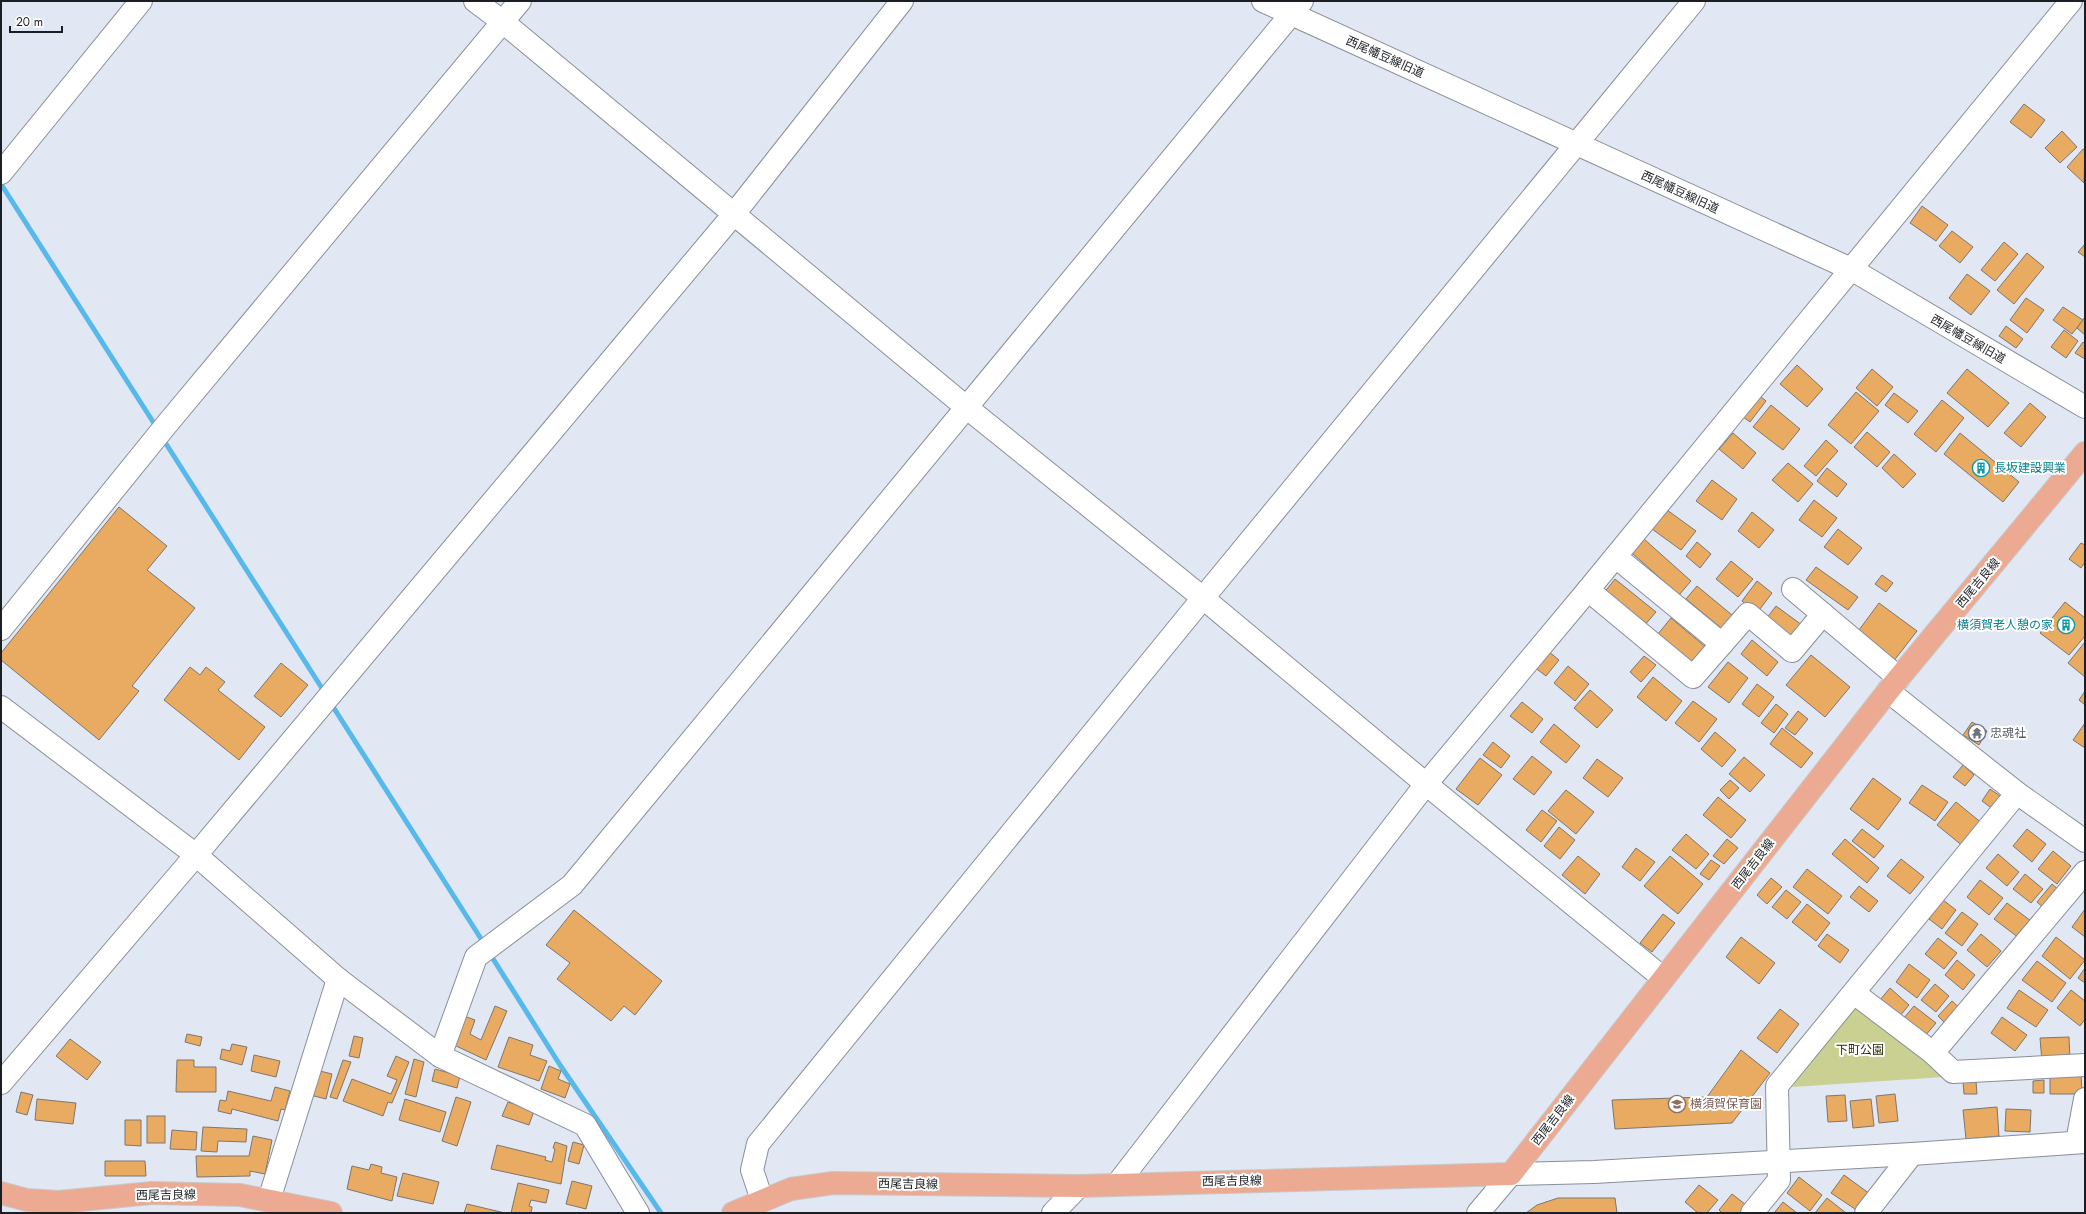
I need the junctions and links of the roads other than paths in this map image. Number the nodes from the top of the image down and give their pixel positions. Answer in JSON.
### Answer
{"nodes":[{"id":1,"x":141,"y":1,"type":"edge"},
{"id":2,"x":475,"y":1,"type":"edge"},
{"id":3,"x":520,"y":1,"type":"edge"},
{"id":4,"x":902,"y":1,"type":"edge"},
{"id":5,"x":1262,"y":1,"type":"edge"},
{"id":6,"x":1694,"y":1,"type":"edge"},
{"id":7,"x":2071,"y":1,"type":"edge"},
{"id":8,"x":1296,"y":8,"type":"edge"},
{"id":9,"x":503,"y":22,"type":"junction"},
{"id":10,"x":1576,"y":143,"type":"junction"},
{"id":11,"x":3,"y":170,"type":"edge"},
{"id":12,"x":734,"y":214,"type":"junction"},
{"id":13,"x":1851,"y":269,"type":"junction"},
{"id":14,"x":966,"y":407,"type":"junction"},
{"id":15,"x":2085,"y":407,"type":"edge"},
{"id":16,"x":2085,"y":453,"type":"edge"},
{"id":17,"x":1616,"y":557,"type":"junction"},
{"id":18,"x":1793,"y":589,"type":"dead end"},
{"id":19,"x":1588,"y":590,"type":"junction"},
{"id":20,"x":1203,"y":598,"type":"junction"},
{"id":21,"x":1824,"y":614,"type":"junction"},
{"id":22,"x":1,"y":629,"type":"edge"},
{"id":23,"x":1722,"y":644,"type":"junction"},
{"id":24,"x":1894,"y":684,"type":"junction"},
{"id":25,"x":1,"y":707,"type":"edge"},
{"id":26,"x":1426,"y":784,"type":"junction"},
{"id":27,"x":2017,"y":793,"type":"junction"},
{"id":28,"x":2085,"y":841,"type":"edge"},
{"id":29,"x":196,"y":855,"type":"junction"},
{"id":30,"x":2085,"y":872,"type":"edge"},
{"id":31,"x":1663,"y":978,"type":"junction"},
{"id":32,"x":338,"y":979,"type":"junction"},
{"id":33,"x":1854,"y":993,"type":"junction"},
{"id":34,"x":1933,"y":1053,"type":"junction"},
{"id":35,"x":440,"y":1056,"type":"junction"},
{"id":36,"x":2085,"y":1065,"type":"edge"},
{"id":37,"x":1,"y":1083,"type":"edge"},
{"id":38,"x":2085,"y":1099,"type":"edge"},
{"id":39,"x":2081,"y":1142,"type":"edge"},
{"id":40,"x":1912,"y":1154,"type":"junction"},
{"id":41,"x":1777,"y":1161,"type":"junction"},
{"id":42,"x":1511,"y":1174,"type":"junction"},
{"id":43,"x":1118,"y":1183,"type":"junction"},
{"id":44,"x":1079,"y":1186,"type":"junction"},
{"id":45,"x":1,"y":1193,"type":"edge"},
{"id":46,"x":269,"y":1200,"type":"junction"},
{"id":47,"x":762,"y":1200,"type":"junction"},
{"id":48,"x":331,"y":1213,"type":"edge"},
{"id":49,"x":638,"y":1213,"type":"edge"},
{"id":50,"x":733,"y":1213,"type":"edge"},
{"id":51,"x":1053,"y":1213,"type":"edge"},
{"id":52,"x":1478,"y":1213,"type":"edge"},
{"id":53,"x":1752,"y":1213,"type":"edge"},
{"id":54,"x":1866,"y":1213,"type":"edge"}],
"edges":[{"from":1,"to":11,"type":"street"},
{"from":2,"to":9,"type":"street"},
{"from":3,"to":9,"type":"street"},
{"from":4,"to":12,"type":"street"},
{"from":5,"to":8,"type":"street","name":"西尾幡豆線旧道"},
{"from":6,"to":10,"type":"street"},
{"from":7,"to":13,"type":"street"},
{"from":8,"to":10,"type":"street","name":"西尾幡豆線旧道"},
{"from":8,"to":14,"type":"street"},
{"from":9,"to":12,"type":"street"},
{"from":9,"to":22,"type":"street"},
{"from":10,"to":13,"type":"street","name":"西尾幡豆線旧道"},
{"from":10,"to":20,"type":"street"},
{"from":12,"to":14,"type":"street"},
{"from":12,"to":29,"type":"street"},
{"from":13,"to":15,"type":"street","name":"西尾幡豆線旧道"},
{"from":13,"to":17,"type":"street"},
{"from":14,"to":20,"type":"street"},
{"from":14,"to":35,"type":"street"},
{"from":16,"to":24,"type":"main road","name":"西尾吉良線"},
{"from":17,"to":19,"type":"street"},
{"from":17,"to":23,"type":"street"},
{"from":18,"to":21,"type":"street"},
{"from":19,"to":23,"type":"street"},
{"from":19,"to":26,"type":"street"},
{"from":20,"to":26,"type":"street"},
{"from":20,"to":47,"type":"street"},
{"from":21,"to":23,"type":"street"},
{"from":21,"to":24,"type":"street"},
{"from":24,"to":27,"type":"street"},
{"from":24,"to":31,"type":"main road","name":"西尾吉良線"},
{"from":25,"to":29,"type":"street"},
{"from":26,"to":31,"type":"street"},
{"from":26,"to":43,"type":"street"},
{"from":27,"to":28,"type":"street"},
{"from":27,"to":33,"type":"street"},
{"from":29,"to":32,"type":"street"},
{"from":29,"to":37,"type":"street"},
{"from":30,"to":34,"type":"street"},
{"from":31,"to":42,"type":"main road","name":"西尾吉良線"},
{"from":32,"to":35,"type":"street"},
{"from":32,"to":46,"type":"street"},
{"from":33,"to":34,"type":"street"},
{"from":33,"to":41,"type":"street"},
{"from":34,"to":36,"type":"street"},
{"from":35,"to":49,"type":"street"},
{"from":38,"to":39,"type":"street"},
{"from":39,"to":40,"type":"street"},
{"from":40,"to":41,"type":"street"},
{"from":40,"to":54,"type":"street"},
{"from":41,"to":42,"type":"street"},
{"from":41,"to":53,"type":"street"},
{"from":42,"to":43,"type":"main road","name":"西尾吉良線"},
{"from":42,"to":52,"type":"street"},
{"from":43,"to":44,"type":"main road","name":"西尾吉良線"},
{"from":44,"to":47,"type":"main road","name":"西尾吉良線"},
{"from":44,"to":51,"type":"street"},
{"from":45,"to":46,"type":"main road","name":"西尾吉良線"},
{"from":46,"to":48,"type":"main road","name":"西尾吉良線"},
{"from":47,"to":50,"type":"main road","name":"西尾吉良線"}]}
